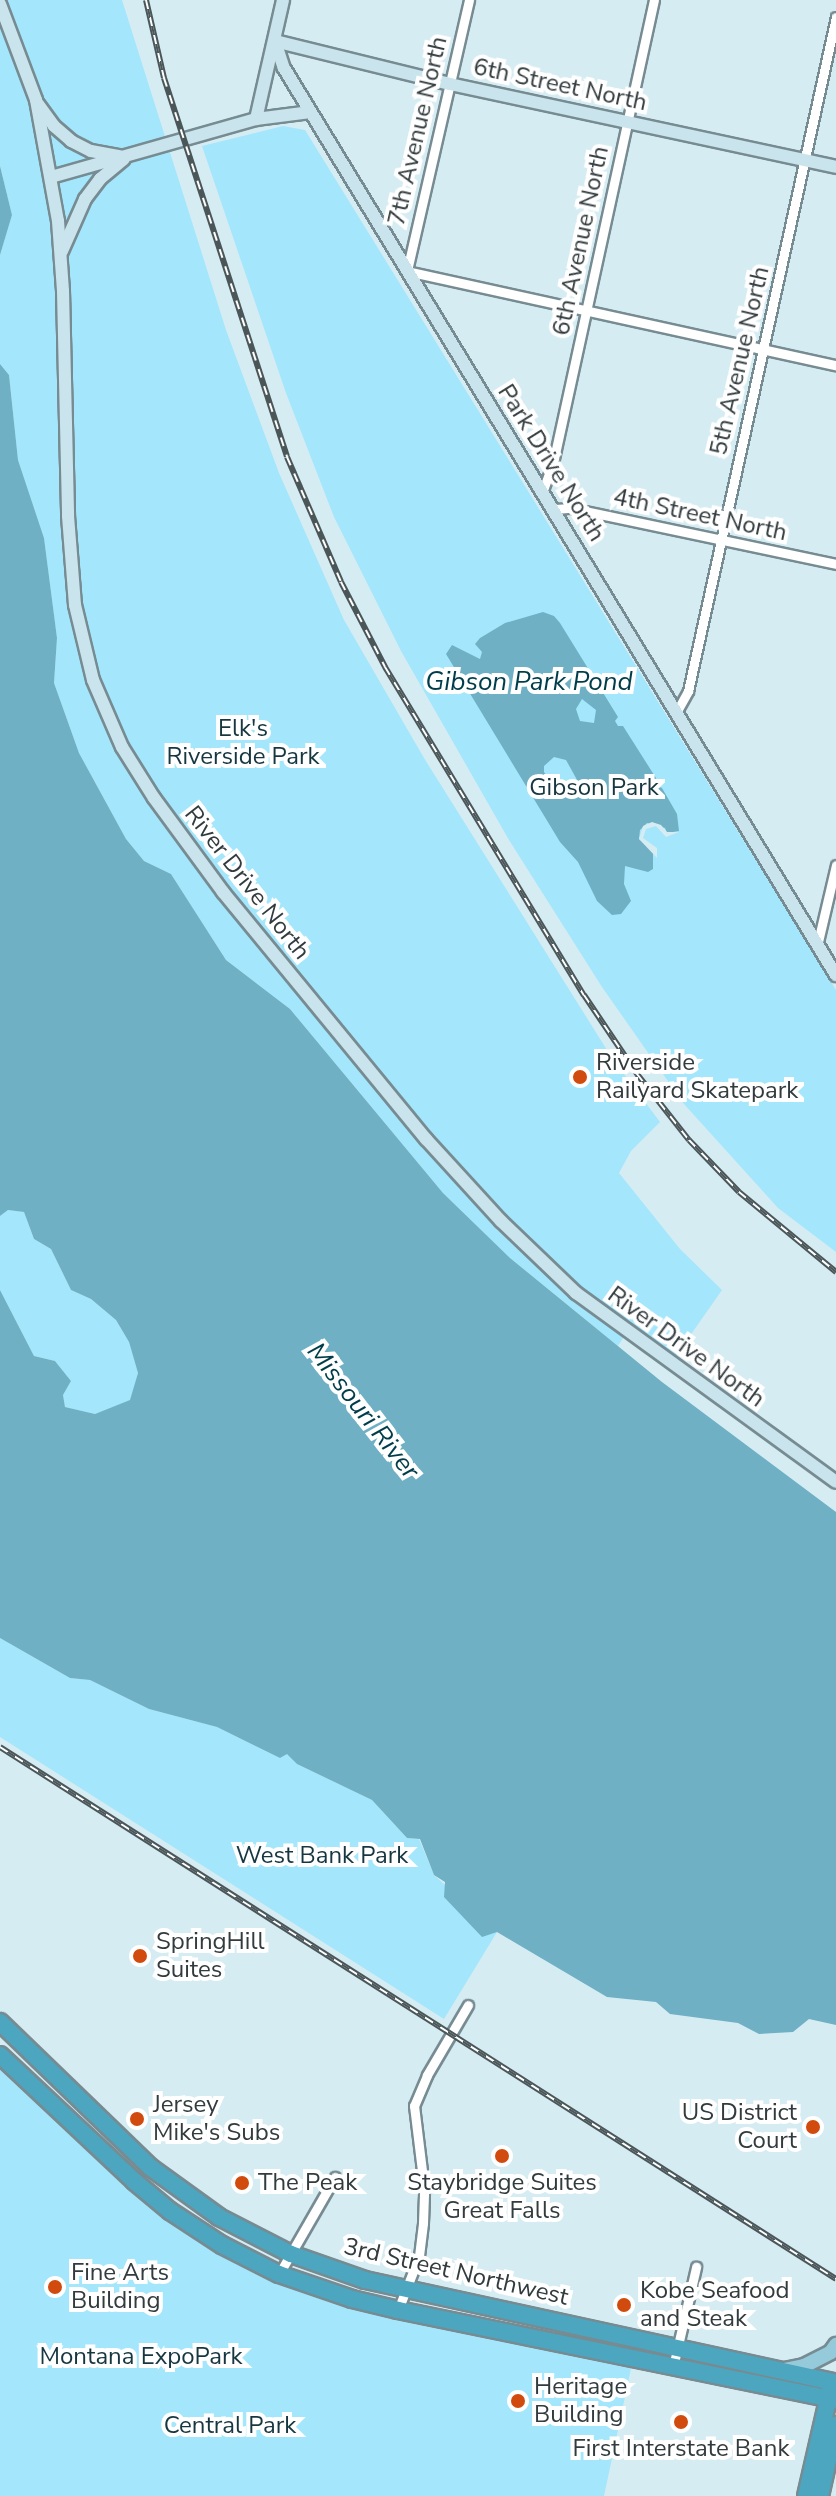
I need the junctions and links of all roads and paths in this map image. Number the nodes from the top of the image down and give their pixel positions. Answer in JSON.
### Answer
{"nodes":[{"id":1,"x":283,"y":0,"type":"edge"},
{"id":2,"x":469,"y":0,"type":"edge"},
{"id":3,"x":654,"y":0,"type":"edge"},
{"id":4,"x":0,"y":4,"type":"edge"},
{"id":5,"x":836,"y":17,"type":"edge"},
{"id":6,"x":275,"y":41,"type":"junction"},
{"id":7,"x":450,"y":84,"type":"junction"},
{"id":8,"x":36,"y":100,"type":"junction"},
{"id":9,"x":311,"y":112,"type":"junction"},
{"id":10,"x":256,"y":119,"type":"junction"},
{"id":11,"x":627,"y":123,"type":"junction"},
{"id":12,"x":127,"y":157,"type":"junction"},
{"id":13,"x":805,"y":161,"type":"junction"},
{"id":14,"x":836,"y":167,"type":"edge"},
{"id":15,"x":51,"y":177,"type":"junction"},
{"id":16,"x":62,"y":254,"type":"junction"},
{"id":17,"x":407,"y":271,"type":"junction"},
{"id":18,"x":586,"y":311,"type":"junction"},
{"id":19,"x":762,"y":349,"type":"junction"},
{"id":20,"x":836,"y":365,"type":"edge"},
{"id":21,"x":543,"y":490,"type":"junction"},
{"id":22,"x":555,"y":509,"type":"junction"},
{"id":23,"x":720,"y":539,"type":"junction"},
{"id":24,"x":836,"y":564,"type":"edge"},
{"id":25,"x":677,"y":711,"type":"junction"},
{"id":26,"x":836,"y":865,"type":"edge"},
{"id":27,"x":817,"y":946,"type":"junction"},
{"id":28,"x":834,"y":968,"type":"edge"},
{"id":29,"x":836,"y":1482,"type":"edge"},
{"id":30,"x":468,"y":2005,"type":"dead end"},
{"id":31,"x":0,"y":2022,"type":"edge"},
{"id":32,"x":0,"y":2055,"type":"edge"},
{"id":33,"x":335,"y":2177,"type":"dead end"},
{"id":34,"x":291,"y":2254,"type":"junction"},
{"id":35,"x":696,"y":2267,"type":"dead end"},
{"id":36,"x":279,"y":2274,"type":"junction"},
{"id":37,"x":408,"y":2289,"type":"junction"},
{"id":38,"x":398,"y":2310,"type":"junction"},
{"id":39,"x":836,"y":2345,"type":"edge"},
{"id":40,"x":678,"y":2346,"type":"junction"},
{"id":41,"x":673,"y":2367,"type":"junction"},
{"id":42,"x":781,"y":2370,"type":"junction"},
{"id":43,"x":835,"y":2380,"type":"edge"},
{"id":44,"x":832,"y":2400,"type":"edge"},
{"id":45,"x":836,"y":2425,"type":"edge"},
{"id":46,"x":806,"y":2496,"type":"edge"},
{"id":47,"x":820,"y":2496,"type":"edge"}],
"edges":[{"from":1,"to":6,"type":"street"},
{"from":2,"to":7,"type":"street","name":"7th Avenue North"},
{"from":3,"to":11,"type":"street","name":"6th Avenue North"},
{"from":4,"to":8,"type":"street","name":"River Drive North"},
{"from":5,"to":13,"type":"street","name":"5th Avenue North"},
{"from":6,"to":7,"type":"street","name":"6th Street North"},
{"from":6,"to":9,"type":"street","name":"Park Drive North"},
{"from":6,"to":10,"type":"street"},
{"from":7,"to":11,"type":"street","name":"6th Street North"},
{"from":7,"to":17,"type":"street","name":"7th Avenue North"},
{"from":8,"to":12,"type":"street"},
{"from":8,"to":15,"type":"street","name":"River Drive North"},
{"from":9,"to":10,"type":"street"},
{"from":9,"to":17,"type":"street","name":"Park Drive North"},
{"from":10,"to":12,"type":"street"},
{"from":11,"to":13,"type":"street","name":"6th Street North"},
{"from":11,"to":18,"type":"street","name":"6th Avenue North"},
{"from":12,"to":15,"type":"street"},
{"from":12,"to":16,"type":"street"},
{"from":13,"to":14,"type":"street","name":"6th Street North"},
{"from":13,"to":19,"type":"street","name":"5th Avenue North"},
{"from":15,"to":16,"type":"street","name":"River Drive North"},
{"from":16,"to":29,"type":"street","name":"River Drive North"},
{"from":17,"to":18,"type":"street"},
{"from":17,"to":21,"type":"street","name":"Park Drive North"},
{"from":18,"to":19,"type":"street"},
{"from":18,"to":21,"type":"street","name":"6th Avenue North"},
{"from":19,"to":20,"type":"street"},
{"from":19,"to":23,"type":"street","name":"5th Avenue North"},
{"from":21,"to":22,"type":"street","name":"Park Drive North"},
{"from":22,"to":23,"type":"street","name":"4th Street North"},
{"from":22,"to":25,"type":"street","name":"Park Drive North"},
{"from":23,"to":24,"type":"street","name":"4th Street North"},
{"from":23,"to":25,"type":"street","name":"5th Avenue North"},
{"from":25,"to":27,"type":"street","name":"Park Drive North"},
{"from":26,"to":27,"type":"street"},
{"from":27,"to":28,"type":"street","name":"Park Drive North"},
{"from":30,"to":37,"type":"street"},
{"from":31,"to":34,"type":"highway","name":"3rd Street Northwest"},
{"from":32,"to":36,"type":"highway","name":"3rd Street Northwest"},
{"from":33,"to":34,"type":"street"},
{"from":34,"to":36,"type":"street"},
{"from":34,"to":37,"type":"highway","name":"3rd Street Northwest"},
{"from":35,"to":40,"type":"street"},
{"from":36,"to":38,"type":"highway","name":"3rd Street Northwest"},
{"from":37,"to":38,"type":"street"},
{"from":37,"to":40,"type":"highway","name":"3rd Street Northwest"},
{"from":38,"to":41,"type":"highway","name":"3rd Street Northwest"},
{"from":39,"to":42,"type":"main road"},
{"from":40,"to":41,"type":"street"},
{"from":40,"to":42,"type":"highway","name":"3rd Street Northwest"},
{"from":41,"to":44,"type":"highway","name":"3rd Street Northwest"},
{"from":42,"to":43,"type":"highway","name":"3rd Street Northwest"},
{"from":43,"to":44,"type":"highway"},
{"from":44,"to":46,"type":"highway"},
{"from":45,"to":47,"type":"highway"}]}
